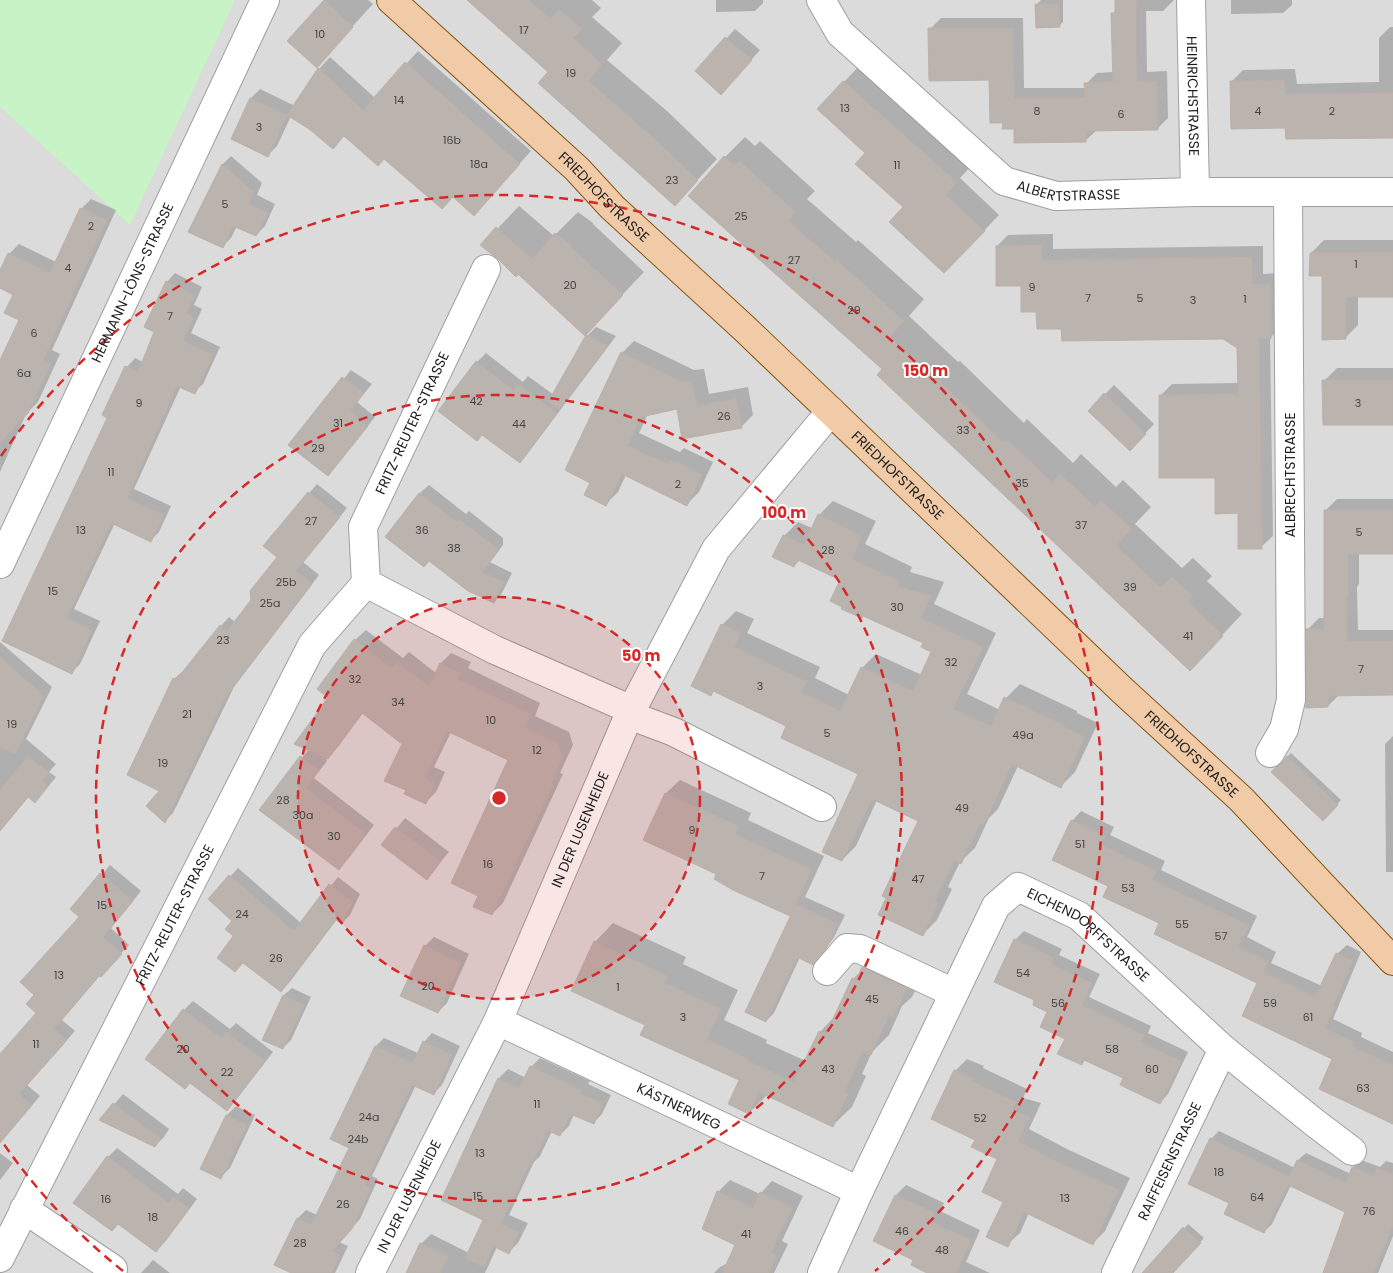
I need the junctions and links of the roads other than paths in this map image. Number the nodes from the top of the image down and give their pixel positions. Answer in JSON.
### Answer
{"nodes":[{"id":1,"x":265,"y":0,"type":"edge"},
{"id":2,"x":391,"y":0,"type":"edge"},
{"id":3,"x":821,"y":0,"type":"edge"},
{"id":4,"x":1190,"y":0,"type":"edge"},
{"id":5,"x":1195,"y":192,"type":"junction"},
{"id":6,"x":1288,"y":192,"type":"junction"},
{"id":7,"x":1393,"y":192,"type":"edge"},
{"id":8,"x":486,"y":269,"type":"dead end"},
{"id":9,"x":831,"y":411,"type":"junction"},
{"id":10,"x":0,"y":564,"type":"edge"},
{"id":11,"x":366,"y":583,"type":"junction"},
{"id":12,"x":631,"y":712,"type":"junction"},
{"id":13,"x":1270,"y":753,"type":"dead end"},
{"id":14,"x":822,"y":807,"type":"dead end"},
{"id":15,"x":1393,"y":961,"type":"edge"},
{"id":16,"x":827,"y":971,"type":"dead end"},
{"id":17,"x":954,"y":992,"type":"junction"},
{"id":18,"x":498,"y":1021,"type":"junction"},
{"id":19,"x":1223,"y":1048,"type":"junction"},
{"id":20,"x":1352,"y":1151,"type":"dead end"},
{"id":21,"x":859,"y":1191,"type":"junction"},
{"id":22,"x":24,"y":1209,"type":"junction"},
{"id":23,"x":0,"y":1258,"type":"edge"},
{"id":24,"x":113,"y":1269,"type":"dead end"},
{"id":25,"x":370,"y":1273,"type":"edge"},
{"id":26,"x":822,"y":1273,"type":"edge"},
{"id":27,"x":1116,"y":1273,"type":"edge"}],
"edges":[{"from":1,"to":10,"type":"street","name":"HERMANN-LÖNS-STRASSE"},
{"from":2,"to":9,"type":"main road","name":"FRIEDHOFSTRASSE"},
{"from":3,"to":5,"type":"street","name":"ALBERTSTRASSE"},
{"from":4,"to":5,"type":"street","name":"HEINRICHSTRASSE"},
{"from":5,"to":6,"type":"street","name":"ALBERTSTRASSE"},
{"from":6,"to":7,"type":"street","name":"ALBERTSTRASSE"},
{"from":6,"to":13,"type":"street","name":"ALBRECHTSTRASSE"},
{"from":8,"to":11,"type":"street","name":"FRITZ-REUTER-STRASSE"},
{"from":9,"to":12,"type":"street","name":"IN DER LUSENHEIDE"},
{"from":9,"to":15,"type":"main road","name":"FRIEDHOFSTRASSE"},
{"from":11,"to":12,"type":"street"},
{"from":11,"to":22,"type":"street","name":"FRITZ-REUTER-STRASSE"},
{"from":12,"to":14,"type":"street"},
{"from":12,"to":18,"type":"street","name":"IN DER LUSENHEIDE"},
{"from":16,"to":17,"type":"street"},
{"from":17,"to":19,"type":"street","name":"EICHENDORFFSTRASSE"},
{"from":17,"to":21,"type":"street","name":"EICHENDORFFSTRASSE"},
{"from":18,"to":21,"type":"street","name":"KÄSTNERWEG"},
{"from":18,"to":25,"type":"street","name":"IN DER LUSENHEIDE"},
{"from":19,"to":20,"type":"street","name":"EICHENDORFFSTRASSE"},
{"from":19,"to":27,"type":"street","name":"RAIFFEISENSTRASSE"},
{"from":21,"to":26,"type":"street","name":"EICHENDORFFSTRASSE"},
{"from":22,"to":23,"type":"street","name":"FRITZ-REUTER-STRASSE"},
{"from":22,"to":24,"type":"street"}]}
